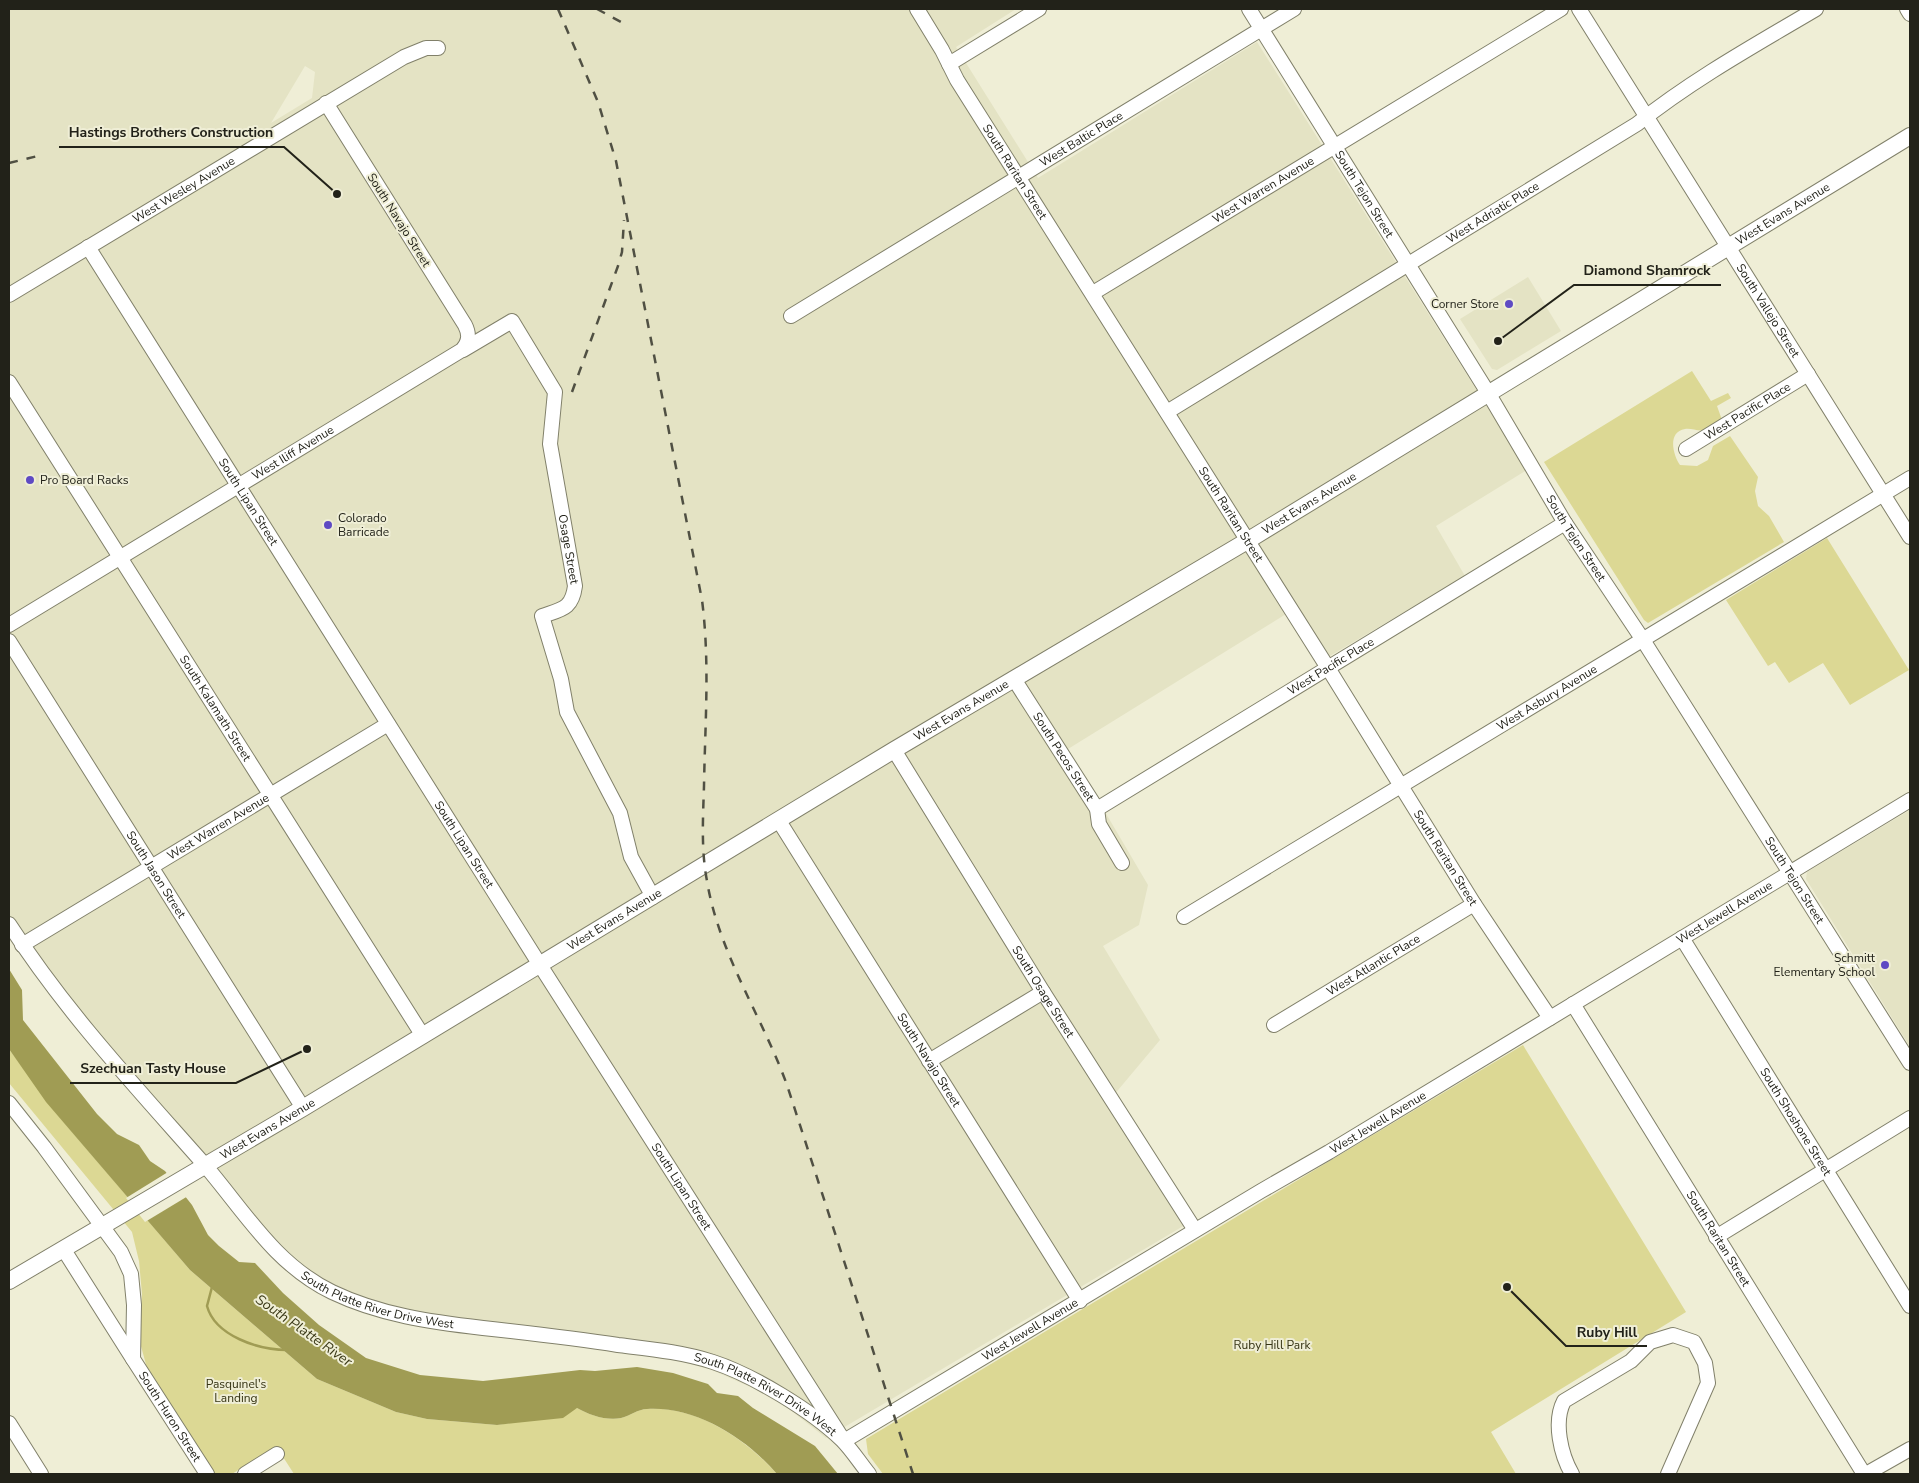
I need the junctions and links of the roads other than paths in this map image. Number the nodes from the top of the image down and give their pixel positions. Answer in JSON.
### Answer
{"nodes":[{"id":1,"x":916,"y":9,"type":"edge"},
{"id":2,"x":1039,"y":9,"type":"edge"},
{"id":3,"x":1249,"y":9,"type":"edge"},
{"id":4,"x":1294,"y":9,"type":"edge"},
{"id":5,"x":1562,"y":9,"type":"edge"},
{"id":6,"x":1579,"y":9,"type":"edge"},
{"id":7,"x":1816,"y":9,"type":"edge"},
{"id":8,"x":1907,"y":9,"type":"edge"},
{"id":9,"x":1910,"y":14,"type":"edge"},
{"id":10,"x":1261,"y":29,"type":"junction"},
{"id":11,"x":438,"y":48,"type":"dead end"},
{"id":12,"x":949,"y":64,"type":"junction"},
{"id":13,"x":326,"y":103,"type":"junction"},
{"id":14,"x":1646,"y":116,"type":"junction"},
{"id":15,"x":1910,"y":136,"type":"edge"},
{"id":16,"x":1334,"y":146,"type":"junction"},
{"id":17,"x":1018,"y":176,"type":"junction"},
{"id":18,"x":88,"y":247,"type":"junction"},
{"id":19,"x":1729,"y":247,"type":"junction"},
{"id":20,"x":1408,"y":265,"type":"junction"},
{"id":21,"x":1093,"y":293,"type":"junction"},
{"id":22,"x":9,"y":295,"type":"edge"},
{"id":23,"x":791,"y":316,"type":"dead end"},
{"id":24,"x":465,"y":344,"type":"junction"},
{"id":25,"x":1808,"y":374,"type":"junction"},
{"id":26,"x":9,"y":382,"type":"edge"},
{"id":27,"x":1488,"y":394,"type":"junction"},
{"id":28,"x":1167,"y":412,"type":"junction"},
{"id":29,"x":1686,"y":449,"type":"dead end"},
{"id":30,"x":1910,"y":478,"type":"edge"},
{"id":31,"x":239,"y":485,"type":"junction"},
{"id":32,"x":1884,"y":494,"type":"junction"},
{"id":33,"x":1566,"y":523,"type":"junction"},
{"id":34,"x":1910,"y":537,"type":"edge"},
{"id":35,"x":1247,"y":540,"type":"junction"},
{"id":36,"x":120,"y":557,"type":"junction"},
{"id":37,"x":9,"y":625,"type":"edge"},
{"id":38,"x":1643,"y":640,"type":"junction"},
{"id":39,"x":9,"y":641,"type":"edge"},
{"id":40,"x":1328,"y":668,"type":"junction"},
{"id":41,"x":1014,"y":679,"type":"junction"},
{"id":42,"x":388,"y":724,"type":"junction"},
{"id":43,"x":894,"y":750,"type":"junction"},
{"id":44,"x":1401,"y":786,"type":"junction"},
{"id":45,"x":271,"y":795,"type":"junction"},
{"id":46,"x":1910,"y":800,"type":"edge"},
{"id":47,"x":1097,"y":809,"type":"junction"},
{"id":48,"x":779,"y":821,"type":"junction"},
{"id":49,"x":1122,"y":863,"type":"dead end"},
{"id":50,"x":151,"y":867,"type":"junction"},
{"id":51,"x":1791,"y":873,"type":"junction"},
{"id":52,"x":653,"y":897,"type":"junction"},
{"id":53,"x":1474,"y":904,"type":"junction"},
{"id":54,"x":1184,"y":918,"type":"dead end"},
{"id":55,"x":9,"y":924,"type":"edge"},
{"id":56,"x":1682,"y":938,"type":"junction"},
{"id":57,"x":22,"y":944,"type":"junction"},
{"id":58,"x":540,"y":965,"type":"junction"},
{"id":59,"x":1043,"y":992,"type":"junction"},
{"id":60,"x":1573,"y":1004,"type":"junction"},
{"id":61,"x":1550,"y":1018,"type":"junction"},
{"id":62,"x":1274,"y":1025,"type":"dead end"},
{"id":63,"x":423,"y":1036,"type":"junction"},
{"id":64,"x":929,"y":1061,"type":"junction"},
{"id":65,"x":1910,"y":1064,"type":"edge"},
{"id":66,"x":9,"y":1103,"type":"edge"},
{"id":67,"x":303,"y":1108,"type":"junction"},
{"id":68,"x":1910,"y":1118,"type":"edge"},
{"id":69,"x":1826,"y":1168,"type":"junction"},
{"id":70,"x":199,"y":1170,"type":"junction"},
{"id":71,"x":111,"y":1222,"type":"junction"},
{"id":72,"x":1195,"y":1230,"type":"junction"},
{"id":73,"x":1716,"y":1237,"type":"junction"},
{"id":74,"x":64,"y":1250,"type":"junction"},
{"id":75,"x":9,"y":1281,"type":"edge"},
{"id":76,"x":1080,"y":1301,"type":"junction"},
{"id":77,"x":1910,"y":1306,"type":"edge"},
{"id":78,"x":108,"y":1323,"type":"junction"},
{"id":79,"x":134,"y":1328,"type":"junction"},
{"id":80,"x":133,"y":1359,"type":"junction"},
{"id":81,"x":9,"y":1423,"type":"edge"},
{"id":82,"x":844,"y":1441,"type":"junction"},
{"id":83,"x":1910,"y":1449,"type":"edge"},
{"id":84,"x":277,"y":1454,"type":"dead end"},
{"id":85,"x":41,"y":1474,"type":"edge"},
{"id":86,"x":207,"y":1474,"type":"edge"},
{"id":87,"x":245,"y":1474,"type":"edge"},
{"id":88,"x":869,"y":1474,"type":"edge"},
{"id":89,"x":1572,"y":1474,"type":"edge"},
{"id":90,"x":1668,"y":1474,"type":"edge"},
{"id":91,"x":1865,"y":1474,"type":"edge"}],
"edges":[{"from":1,"to":12,"type":"street","name":"South Raritan Street"},
{"from":2,"to":12,"type":"street"},
{"from":3,"to":10,"type":"street","name":"South Tejon Street"},
{"from":4,"to":10,"type":"street","name":"West Baltic Place"},
{"from":5,"to":16,"type":"street","name":"West Warren Avenue"},
{"from":6,"to":14,"type":"street","name":"South Vallejo Street"},
{"from":7,"to":14,"type":"street","name":"West Adriatic Place"},
{"from":8,"to":9,"type":"street"},
{"from":10,"to":16,"type":"street","name":"South Tejon Street"},
{"from":10,"to":17,"type":"street","name":"West Baltic Place"},
{"from":11,"to":13,"type":"street","name":"West Wesley Avenue"},
{"from":12,"to":17,"type":"street","name":"South Raritan Street"},
{"from":13,"to":18,"type":"street","name":"West Wesley Avenue"},
{"from":13,"to":24,"type":"street","name":"South Navajo Street"},
{"from":14,"to":19,"type":"street","name":"South Vallejo Street"},
{"from":14,"to":20,"type":"street","name":"West Adriatic Place"},
{"from":15,"to":19,"type":"main road","name":"West Evans Avenue"},
{"from":16,"to":20,"type":"street","name":"South Tejon Street"},
{"from":16,"to":21,"type":"street","name":"West Warren Avenue"},
{"from":17,"to":21,"type":"street","name":"South Raritan Street"},
{"from":17,"to":23,"type":"street","name":"West Baltic Place"},
{"from":18,"to":22,"type":"street","name":"West Wesley Avenue"},
{"from":18,"to":31,"type":"street","name":"South Lipan Street"},
{"from":19,"to":25,"type":"street","name":"South Vallejo Street"},
{"from":19,"to":27,"type":"main road","name":"West Evans Avenue"},
{"from":20,"to":27,"type":"street","name":"South Tejon Street"},
{"from":20,"to":28,"type":"street","name":"West Adriatic Place"},
{"from":21,"to":28,"type":"street","name":"South Raritan Street"},
{"from":24,"to":31,"type":"street","name":"West Iliff Avenue"},
{"from":24,"to":52,"type":"street","name":"Osage Street"},
{"from":25,"to":29,"type":"street","name":"West Pacific Place"},
{"from":25,"to":32,"type":"street","name":"South Vallejo Street"},
{"from":26,"to":36,"type":"street","name":"South Kalamath Street"},
{"from":27,"to":33,"type":"street","name":"South Tejon Street"},
{"from":27,"to":35,"type":"main road","name":"West Evans Avenue"},
{"from":28,"to":35,"type":"street","name":"South Raritan Street"},
{"from":30,"to":32,"type":"street","name":"West Asbury Avenue"},
{"from":31,"to":36,"type":"street","name":"West Iliff Avenue"},
{"from":31,"to":42,"type":"street","name":"South Lipan Street"},
{"from":32,"to":34,"type":"street","name":"South Vallejo Street"},
{"from":32,"to":38,"type":"street","name":"West Asbury Avenue"},
{"from":33,"to":38,"type":"street","name":"South Tejon Street"},
{"from":33,"to":40,"type":"street","name":"West Pacific Place"},
{"from":35,"to":40,"type":"street","name":"South Raritan Street"},
{"from":35,"to":41,"type":"main road","name":"West Evans Avenue"},
{"from":36,"to":37,"type":"street","name":"West Iliff Avenue"},
{"from":36,"to":45,"type":"street","name":"South Kalamath Street"},
{"from":38,"to":44,"type":"street","name":"West Asbury Avenue"},
{"from":38,"to":51,"type":"street","name":"South Tejon Street"},
{"from":39,"to":50,"type":"street","name":"South Jason Street"},
{"from":40,"to":44,"type":"street","name":"South Raritan Street"},
{"from":40,"to":47,"type":"street","name":"West Pacific Place"},
{"from":41,"to":43,"type":"main road","name":"West Evans Avenue"},
{"from":41,"to":47,"type":"street","name":"South Pecos Street"},
{"from":42,"to":45,"type":"street","name":"West Warren Avenue"},
{"from":42,"to":58,"type":"street","name":"South Lipan Street"},
{"from":43,"to":48,"type":"main road","name":"West Evans Avenue"},
{"from":43,"to":59,"type":"street","name":"South Osage Street"},
{"from":44,"to":53,"type":"street","name":"South Raritan Street"},
{"from":44,"to":54,"type":"street","name":"West Asbury Avenue"},
{"from":45,"to":50,"type":"street","name":"West Warren Avenue"},
{"from":45,"to":63,"type":"street","name":"South Kalamath Street"},
{"from":46,"to":51,"type":"street","name":"West Jewell Avenue"},
{"from":47,"to":49,"type":"street","name":"South Pecos Street"},
{"from":48,"to":52,"type":"main road","name":"West Evans Avenue"},
{"from":48,"to":64,"type":"street","name":"South Navajo Street"},
{"from":50,"to":57,"type":"street","name":"West Warren Avenue"},
{"from":50,"to":67,"type":"street","name":"South Jason Street"},
{"from":51,"to":56,"type":"street","name":"West Jewell Avenue"},
{"from":51,"to":65,"type":"street","name":"South Tejon Street"},
{"from":52,"to":58,"type":"main road","name":"West Evans Avenue"},
{"from":53,"to":61,"type":"street","name":"South Raritan Street"},
{"from":53,"to":62,"type":"street","name":"West Atlantic Place"},
{"from":55,"to":57,"type":"street","name":"South Platte River Drive West"},
{"from":56,"to":60,"type":"street","name":"West Jewell Avenue"},
{"from":56,"to":69,"type":"street","name":"South Shoshone Street"},
{"from":57,"to":70,"type":"street","name":"South Platte River Drive West"},
{"from":58,"to":63,"type":"main road","name":"West Evans Avenue"},
{"from":58,"to":82,"type":"street","name":"South Lipan Street"},
{"from":59,"to":64,"type":"street"},
{"from":59,"to":72,"type":"street","name":"South Osage Street"},
{"from":60,"to":61,"type":"street","name":"West Jewell Avenue"},
{"from":60,"to":73,"type":"street","name":"South Raritan Street"},
{"from":61,"to":72,"type":"street","name":"West Jewell Avenue"},
{"from":63,"to":67,"type":"main road","name":"West Evans Avenue"},
{"from":64,"to":76,"type":"street","name":"South Navajo Street"},
{"from":66,"to":71,"type":"street","name":"South Huron Street"},
{"from":67,"to":70,"type":"main road","name":"West Evans Avenue"},
{"from":68,"to":69,"type":"street"},
{"from":69,"to":73,"type":"street"},
{"from":69,"to":77,"type":"street","name":"South Shoshone Street"},
{"from":70,"to":71,"type":"main road","name":"West Evans Avenue"},
{"from":70,"to":82,"type":"street","name":"South Platte River Drive West"},
{"from":71,"to":74,"type":"main road","name":"West Evans Avenue"},
{"from":71,"to":79,"type":"street","name":"South Huron Street"},
{"from":72,"to":76,"type":"street","name":"West Jewell Avenue"},
{"from":73,"to":91,"type":"street","name":"South Raritan Street"},
{"from":74,"to":75,"type":"main road","name":"West Evans Avenue"},
{"from":74,"to":78,"type":"street","name":"South Huron Street"},
{"from":76,"to":82,"type":"street","name":"West Jewell Avenue"},
{"from":78,"to":79,"type":"street"},
{"from":78,"to":80,"type":"street","name":"South Huron Street"},
{"from":79,"to":80,"type":"street","name":"South Huron Street"},
{"from":80,"to":86,"type":"street","name":"South Huron Street"},
{"from":81,"to":85,"type":"street"},
{"from":82,"to":88,"type":"street","name":"South Platte River Drive West"},
{"from":83,"to":91,"type":"street"},
{"from":84,"to":87,"type":"street"},
{"from":89,"to":90,"type":"street"}]}
